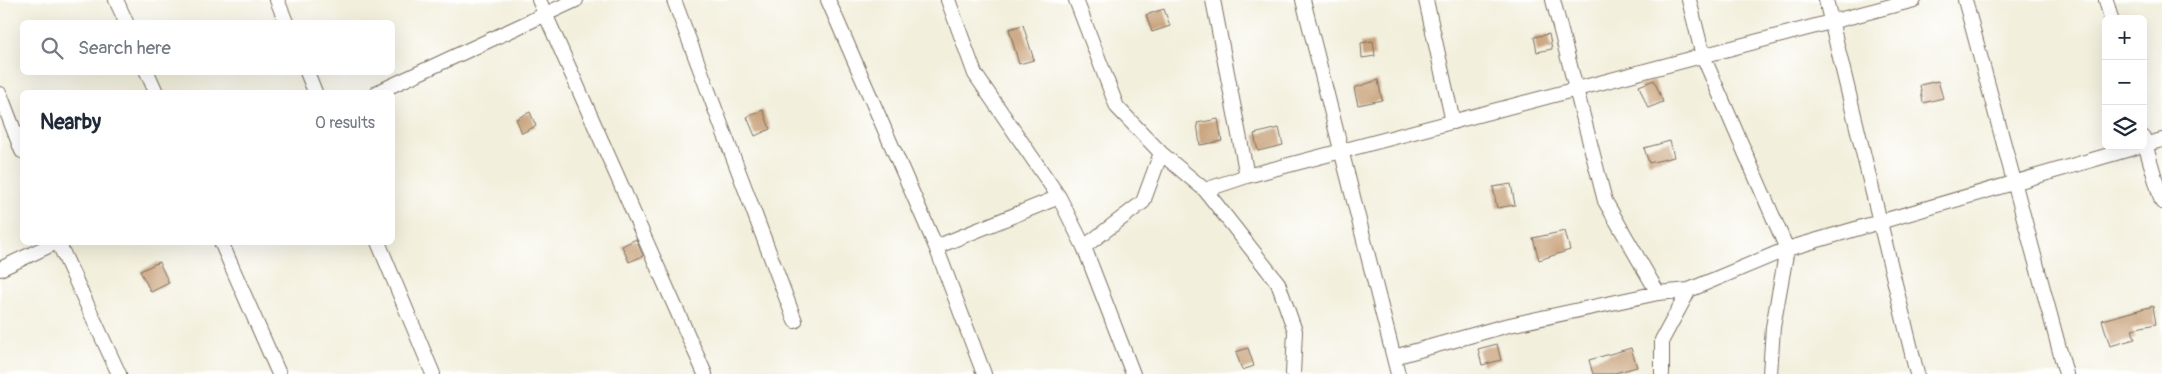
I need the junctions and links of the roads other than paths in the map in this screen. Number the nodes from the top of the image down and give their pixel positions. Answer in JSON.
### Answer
{"nodes":[{"id":1,"x":116,"y":0,"type":"edge"},
{"id":2,"x":276,"y":0,"type":"edge"},
{"id":3,"x":539,"y":0,"type":"edge"},
{"id":4,"x":576,"y":0,"type":"edge"},
{"id":5,"x":674,"y":0,"type":"edge"},
{"id":6,"x":828,"y":0,"type":"edge"},
{"id":7,"x":948,"y":0,"type":"edge"},
{"id":8,"x":1076,"y":0,"type":"edge"},
{"id":9,"x":1213,"y":0,"type":"edge"},
{"id":10,"x":1303,"y":0,"type":"edge"},
{"id":11,"x":1426,"y":0,"type":"edge"},
{"id":12,"x":1552,"y":0,"type":"edge"},
{"id":13,"x":1689,"y":0,"type":"edge"},
{"id":14,"x":1826,"y":0,"type":"edge"},
{"id":15,"x":1914,"y":0,"type":"edge"},
{"id":16,"x":1965,"y":0,"type":"edge"},
{"id":17,"x":2106,"y":0,"type":"edge"},
{"id":18,"x":545,"y":14,"type":"junction"},
{"id":19,"x":2110,"y":15,"type":"edge"},
{"id":20,"x":125,"y":20,"type":"edge"},
{"id":21,"x":285,"y":20,"type":"edge"},
{"id":22,"x":1831,"y":22,"type":"junction"},
{"id":23,"x":1703,"y":56,"type":"junction"},
{"id":24,"x":148,"y":75,"type":"edge"},
{"id":25,"x":307,"y":75,"type":"edge"},
{"id":26,"x":155,"y":90,"type":"edge"},
{"id":27,"x":314,"y":90,"type":"edge"},
{"id":28,"x":382,"y":90,"type":"edge"},
{"id":29,"x":1576,"y":90,"type":"junction"},
{"id":30,"x":0,"y":94,"type":"edge"},
{"id":31,"x":1453,"y":122,"type":"junction"},
{"id":32,"x":2162,"y":140,"type":"edge"},
{"id":33,"x":2147,"y":142,"type":"edge"},
{"id":34,"x":20,"y":146,"type":"edge"},
{"id":35,"x":2120,"y":150,"type":"edge"},
{"id":36,"x":2145,"y":150,"type":"edge"},
{"id":37,"x":1341,"y":151,"type":"junction"},
{"id":38,"x":1162,"y":152,"type":"junction"},
{"id":39,"x":1247,"y":176,"type":"junction"},
{"id":40,"x":2014,"y":182,"type":"junction"},
{"id":41,"x":1204,"y":190,"type":"junction"},
{"id":42,"x":1059,"y":197,"type":"junction"},
{"id":43,"x":2162,"y":202,"type":"edge"},
{"id":44,"x":1879,"y":220,"type":"junction"},
{"id":45,"x":52,"y":245,"type":"edge"},
{"id":46,"x":59,"y":245,"type":"edge"},
{"id":47,"x":222,"y":245,"type":"edge"},
{"id":48,"x":379,"y":245,"type":"edge"},
{"id":49,"x":936,"y":247,"type":"junction"},
{"id":50,"x":1084,"y":247,"type":"junction"},
{"id":51,"x":1787,"y":248,"type":"junction"},
{"id":52,"x":0,"y":269,"type":"edge"},
{"id":53,"x":1689,"y":290,"type":"junction"},
{"id":54,"x":1658,"y":293,"type":"junction"},
{"id":55,"x":796,"y":321,"type":"dead end"},
{"id":56,"x":1394,"y":357,"type":"junction"},
{"id":57,"x":119,"y":374,"type":"edge"},
{"id":58,"x":279,"y":374,"type":"edge"},
{"id":59,"x":433,"y":374,"type":"edge"},
{"id":60,"x":705,"y":374,"type":"edge"},
{"id":61,"x":984,"y":374,"type":"edge"},
{"id":62,"x":1132,"y":374,"type":"edge"},
{"id":63,"x":1292,"y":374,"type":"edge"},
{"id":64,"x":1398,"y":374,"type":"edge"},
{"id":65,"x":1662,"y":374,"type":"edge"},
{"id":66,"x":1770,"y":374,"type":"edge"},
{"id":67,"x":1917,"y":374,"type":"edge"},
{"id":68,"x":2066,"y":374,"type":"edge"}],
"edges":[{"from":1,"to":20,"type":"street"},
{"from":2,"to":21,"type":"street"},
{"from":3,"to":18,"type":"street"},
{"from":4,"to":18,"type":"street"},
{"from":5,"to":55,"type":"street"},
{"from":6,"to":49,"type":"street"},
{"from":7,"to":42,"type":"street"},
{"from":8,"to":38,"type":"street"},
{"from":9,"to":39,"type":"street"},
{"from":10,"to":37,"type":"street"},
{"from":11,"to":31,"type":"street"},
{"from":12,"to":29,"type":"street"},
{"from":13,"to":23,"type":"street"},
{"from":14,"to":22,"type":"street"},
{"from":15,"to":22,"type":"street"},
{"from":16,"to":40,"type":"street"},
{"from":17,"to":19,"type":"street"},
{"from":18,"to":28,"type":"street"},
{"from":18,"to":60,"type":"street"},
{"from":22,"to":23,"type":"street"},
{"from":22,"to":44,"type":"street"},
{"from":23,"to":29,"type":"street"},
{"from":23,"to":51,"type":"street"},
{"from":24,"to":26,"type":"street"},
{"from":25,"to":27,"type":"street"},
{"from":29,"to":31,"type":"street"},
{"from":29,"to":54,"type":"street"},
{"from":30,"to":34,"type":"street"},
{"from":31,"to":37,"type":"street"},
{"from":32,"to":33,"type":"street"},
{"from":35,"to":40,"type":"street"},
{"from":36,"to":43,"type":"street"},
{"from":37,"to":39,"type":"street"},
{"from":37,"to":56,"type":"street"},
{"from":38,"to":41,"type":"street"},
{"from":38,"to":50,"type":"street"},
{"from":39,"to":41,"type":"street"},
{"from":40,"to":44,"type":"street"},
{"from":40,"to":68,"type":"street"},
{"from":41,"to":63,"type":"street"},
{"from":42,"to":49,"type":"street"},
{"from":42,"to":50,"type":"street"},
{"from":44,"to":51,"type":"street"},
{"from":44,"to":67,"type":"street"},
{"from":45,"to":52,"type":"street"},
{"from":46,"to":57,"type":"street"},
{"from":47,"to":58,"type":"street"},
{"from":48,"to":59,"type":"street"},
{"from":49,"to":61,"type":"street"},
{"from":50,"to":62,"type":"street"},
{"from":51,"to":53,"type":"street"},
{"from":51,"to":66,"type":"street"},
{"from":53,"to":54,"type":"street"},
{"from":53,"to":65,"type":"street"},
{"from":54,"to":56,"type":"street"},
{"from":56,"to":64,"type":"street"}]}
